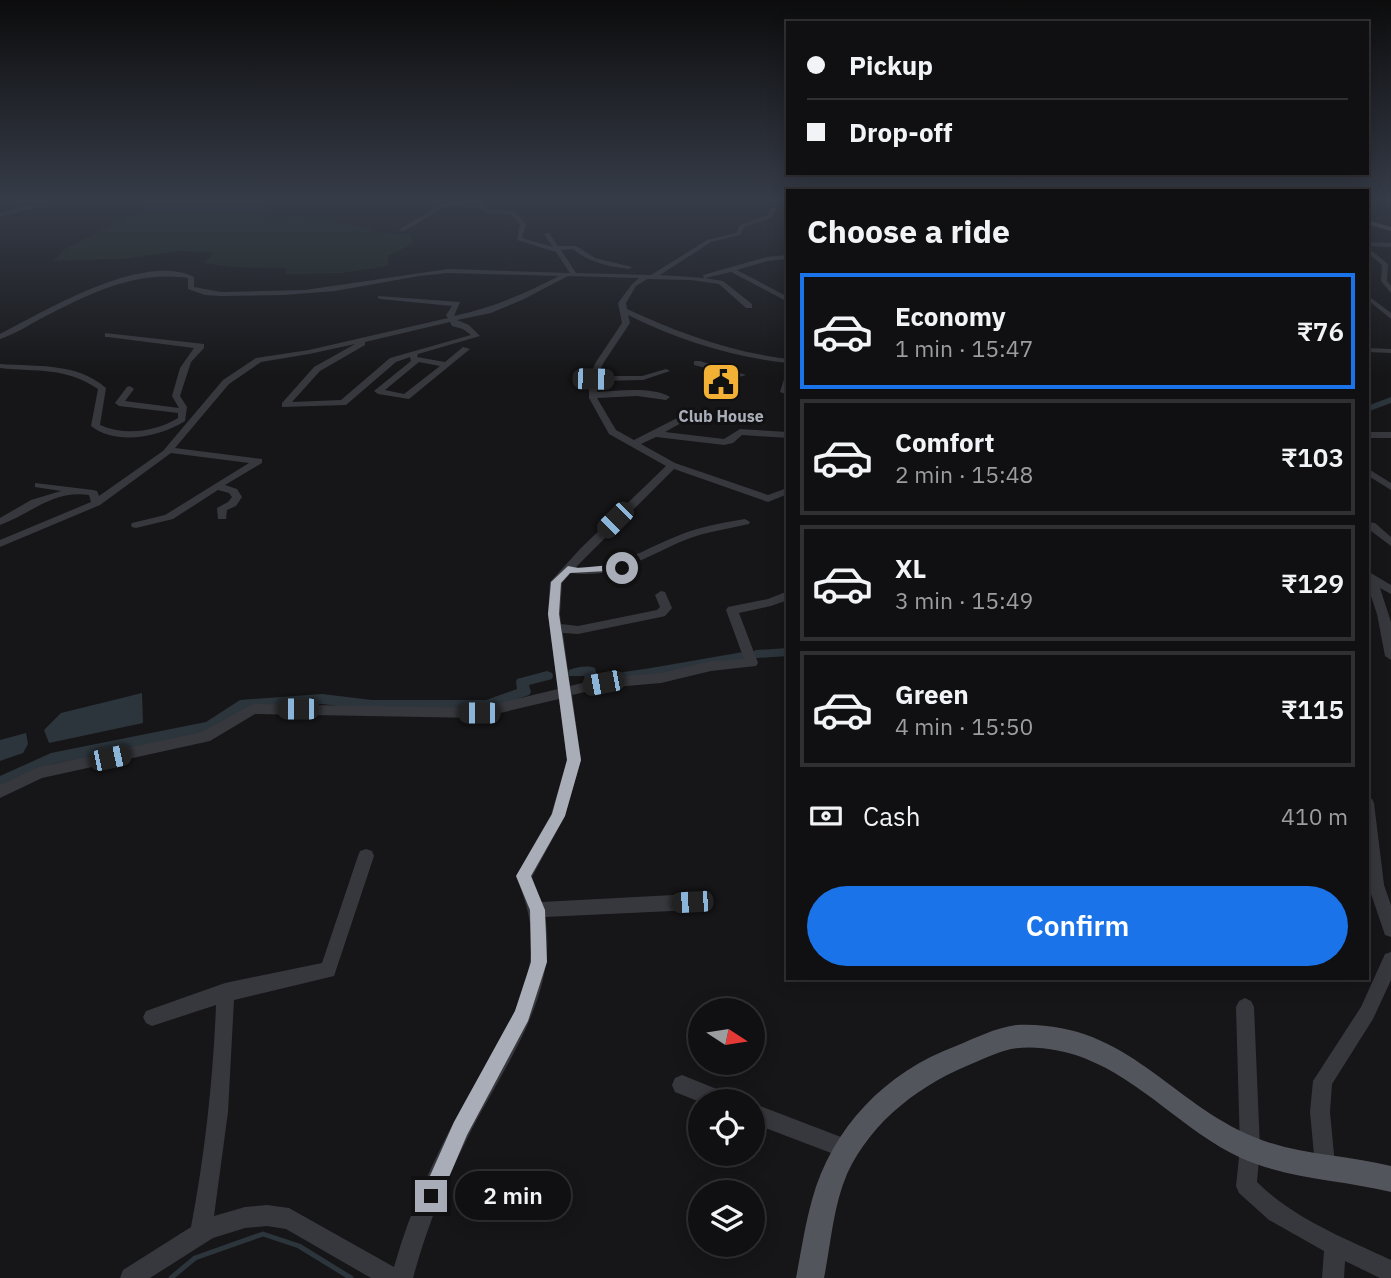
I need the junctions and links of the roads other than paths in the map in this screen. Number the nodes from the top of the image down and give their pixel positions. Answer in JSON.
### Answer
{"nodes":[{"id":1,"x":561,"y":258,"type":"edge"},
{"id":2,"x":586,"y":258,"type":"edge"},
{"id":3,"x":681,"y":258,"type":"edge"},
{"id":4,"x":768,"y":258,"type":"edge"},
{"id":5,"x":1378,"y":258,"type":"edge"},
{"id":6,"x":629,"y":267,"type":"dead end"},
{"id":7,"x":734,"y":271,"type":"junction"},
{"id":8,"x":571,"y":273,"type":"junction"},
{"id":9,"x":648,"y":277,"type":"junction"},
{"id":10,"x":691,"y":278,"type":"junction"},
{"id":11,"x":1389,"y":288,"type":"edge"},
{"id":12,"x":380,"y":297,"type":"dead end"},
{"id":13,"x":1391,"y":298,"type":"edge"},
{"id":14,"x":786,"y":299,"type":"edge"},
{"id":15,"x":1369,"y":300,"type":"edge"},
{"id":16,"x":749,"y":306,"type":"dead end"},
{"id":17,"x":625,"y":311,"type":"junction"},
{"id":18,"x":1391,"y":317,"type":"edge"},
{"id":19,"x":453,"y":322,"type":"junction"},
{"id":20,"x":108,"y":335,"type":"dead end"},
{"id":21,"x":0,"y":337,"type":"edge"},
{"id":22,"x":422,"y":342,"type":"dead end"},
{"id":23,"x":466,"y":349,"type":"dead end"},
{"id":24,"x":428,"y":350,"type":"junction"},
{"id":25,"x":1369,"y":350,"type":"edge"},
{"id":26,"x":1391,"y":351,"type":"edge"},
{"id":27,"x":416,"y":356,"type":"junction"},
{"id":28,"x":786,"y":361,"type":"edge"},
{"id":29,"x":697,"y":363,"type":"dead end"},
{"id":30,"x":447,"y":365,"type":"junction"},
{"id":31,"x":0,"y":366,"type":"edge"},
{"id":32,"x":751,"y":369,"type":"junction"},
{"id":33,"x":666,"y":371,"type":"dead end"},
{"id":34,"x":593,"y":379,"type":"junction"},
{"id":35,"x":130,"y":389,"type":"dead end"},
{"id":36,"x":593,"y":395,"type":"junction"},
{"id":37,"x":666,"y":397,"type":"dead end"},
{"id":38,"x":183,"y":411,"type":"junction"},
{"id":39,"x":689,"y":415,"type":"dead end"},
{"id":40,"x":655,"y":434,"type":"junction"},
{"id":41,"x":786,"y":435,"type":"edge"},
{"id":42,"x":1369,"y":435,"type":"edge"},
{"id":43,"x":1391,"y":435,"type":"edge"},
{"id":44,"x":634,"y":443,"type":"junction"},
{"id":45,"x":169,"y":450,"type":"junction"},
{"id":46,"x":672,"y":465,"type":"junction"},
{"id":47,"x":1372,"y":477,"type":"edge"},
{"id":48,"x":38,"y":485,"type":"dead end"},
{"id":49,"x":217,"y":486,"type":"junction"},
{"id":50,"x":1391,"y":487,"type":"edge"},
{"id":51,"x":77,"y":490,"type":"junction"},
{"id":52,"x":786,"y":491,"type":"edge"},
{"id":53,"x":96,"y":503,"type":"junction"},
{"id":54,"x":222,"y":516,"type":"dead end"},
{"id":55,"x":0,"y":522,"type":"edge"},
{"id":56,"x":745,"y":522,"type":"dead end"},
{"id":57,"x":1369,"y":524,"type":"edge"},
{"id":58,"x":136,"y":525,"type":"dead end"},
{"id":59,"x":1391,"y":543,"type":"edge"},
{"id":60,"x":0,"y":544,"type":"edge"},
{"id":61,"x":568,"y":569,"type":"junction"},
{"id":62,"x":1369,"y":577,"type":"edge"},
{"id":63,"x":1369,"y":579,"type":"edge"},
{"id":64,"x":1391,"y":590,"type":"edge"},
{"id":65,"x":661,"y":595,"type":"dead end"},
{"id":66,"x":786,"y":596,"type":"edge"},
{"id":67,"x":556,"y":628,"type":"junction"},
{"id":68,"x":1391,"y":656,"type":"edge"},
{"id":69,"x":565,"y":687,"type":"junction"},
{"id":70,"x":0,"y":792,"type":"edge"},
{"id":71,"x":1369,"y":821,"type":"edge"},
{"id":72,"x":366,"y":856,"type":"dead end"},
{"id":73,"x":692,"y":902,"type":"dead end"},
{"id":74,"x":538,"y":910,"type":"junction"},
{"id":75,"x":1391,"y":929,"type":"edge"},
{"id":76,"x":1391,"y":960,"type":"edge"},
{"id":77,"x":225,"y":992,"type":"junction"},
{"id":78,"x":1245,"y":1007,"type":"dead end"},
{"id":79,"x":152,"y":1017,"type":"dead end"},
{"id":80,"x":682,"y":1085,"type":"dead end"},
{"id":81,"x":692,"y":1089,"type":"edge"},
{"id":82,"x":765,"y":1117,"type":"edge"},
{"id":83,"x":1250,"y":1148,"type":"junction"},
{"id":84,"x":847,"y":1149,"type":"junction"},
{"id":85,"x":1325,"y":1165,"type":"junction"},
{"id":86,"x":1391,"y":1179,"type":"edge"},
{"id":87,"x":201,"y":1232,"type":"junction"},
{"id":88,"x":1335,"y":1246,"type":"junction"},
{"id":89,"x":1391,"y":1272,"type":"edge"},
{"id":90,"x":131,"y":1278,"type":"edge"},
{"id":91,"x":392,"y":1278,"type":"edge"},
{"id":92,"x":402,"y":1278,"type":"edge"},
{"id":93,"x":810,"y":1278,"type":"edge"},
{"id":94,"x":1333,"y":1278,"type":"edge"}],
"edges":[{"from":1,"to":8,"type":"street"},
{"from":2,"to":6,"type":"street"},
{"from":3,"to":9,"type":"street"},
{"from":4,"to":7,"type":"street"},
{"from":5,"to":11,"type":"street"},
{"from":7,"to":10,"type":"street"},
{"from":7,"to":14,"type":"street"},
{"from":8,"to":9,"type":"street"},
{"from":8,"to":19,"type":"street"},
{"from":8,"to":21,"type":"street"},
{"from":9,"to":10,"type":"street"},
{"from":9,"to":17,"type":"street"},
{"from":10,"to":16,"type":"street"},
{"from":12,"to":19,"type":"street"},
{"from":13,"to":15,"type":"street"},
{"from":15,"to":18,"type":"street"},
{"from":17,"to":32,"type":"street"},
{"from":17,"to":34,"type":"street"},
{"from":19,"to":24,"type":"street"},
{"from":19,"to":27,"type":"street"},
{"from":19,"to":45,"type":"street"},
{"from":20,"to":38,"type":"street"},
{"from":22,"to":24,"type":"street"},
{"from":23,"to":30,"type":"street"},
{"from":24,"to":27,"type":"street"},
{"from":25,"to":26,"type":"street"},
{"from":27,"to":30,"type":"street"},
{"from":27,"to":30,"type":"street"},
{"from":28,"to":32,"type":"street"},
{"from":29,"to":32,"type":"street"},
{"from":31,"to":38,"type":"street"},
{"from":33,"to":34,"type":"street"},
{"from":34,"to":36,"type":"street"},
{"from":35,"to":38,"type":"street"},
{"from":36,"to":37,"type":"street"},
{"from":36,"to":44,"type":"street"},
{"from":39,"to":40,"type":"street"},
{"from":40,"to":41,"type":"street"},
{"from":40,"to":44,"type":"street"},
{"from":42,"to":43,"type":"street"},
{"from":44,"to":46,"type":"street"},
{"from":45,"to":49,"type":"street"},
{"from":45,"to":53,"type":"street"},
{"from":46,"to":52,"type":"street"},
{"from":46,"to":61,"type":"street"},
{"from":47,"to":50,"type":"street"},
{"from":48,"to":51,"type":"street"},
{"from":49,"to":54,"type":"street"},
{"from":49,"to":58,"type":"street"},
{"from":51,"to":53,"type":"street"},
{"from":51,"to":55,"type":"street"},
{"from":53,"to":60,"type":"street"},
{"from":56,"to":61,"type":"street"},
{"from":57,"to":59,"type":"street"},
{"from":61,"to":67,"type":"street"},
{"from":62,"to":64,"type":"street"},
{"from":63,"to":68,"type":"street"},
{"from":65,"to":67,"type":"street"},
{"from":66,"to":69,"type":"street"},
{"from":67,"to":69,"type":"street"},
{"from":69,"to":70,"type":"street"},
{"from":69,"to":74,"type":"street"},
{"from":71,"to":75,"type":"street"},
{"from":72,"to":77,"type":"street"},
{"from":73,"to":74,"type":"street"},
{"from":74,"to":92,"type":"street"},
{"from":76,"to":85,"type":"street"},
{"from":77,"to":79,"type":"street"},
{"from":77,"to":87,"type":"street"},
{"from":78,"to":83,"type":"street"},
{"from":80,"to":81,"type":"street"},
{"from":82,"to":84,"type":"street"},
{"from":83,"to":84,"type":"main road"},
{"from":83,"to":85,"type":"main road"},
{"from":83,"to":88,"type":"street"},
{"from":84,"to":93,"type":"main road"},
{"from":85,"to":86,"type":"main road"},
{"from":87,"to":90,"type":"street"},
{"from":87,"to":91,"type":"street"},
{"from":88,"to":89,"type":"street"},
{"from":88,"to":94,"type":"street"}]}
